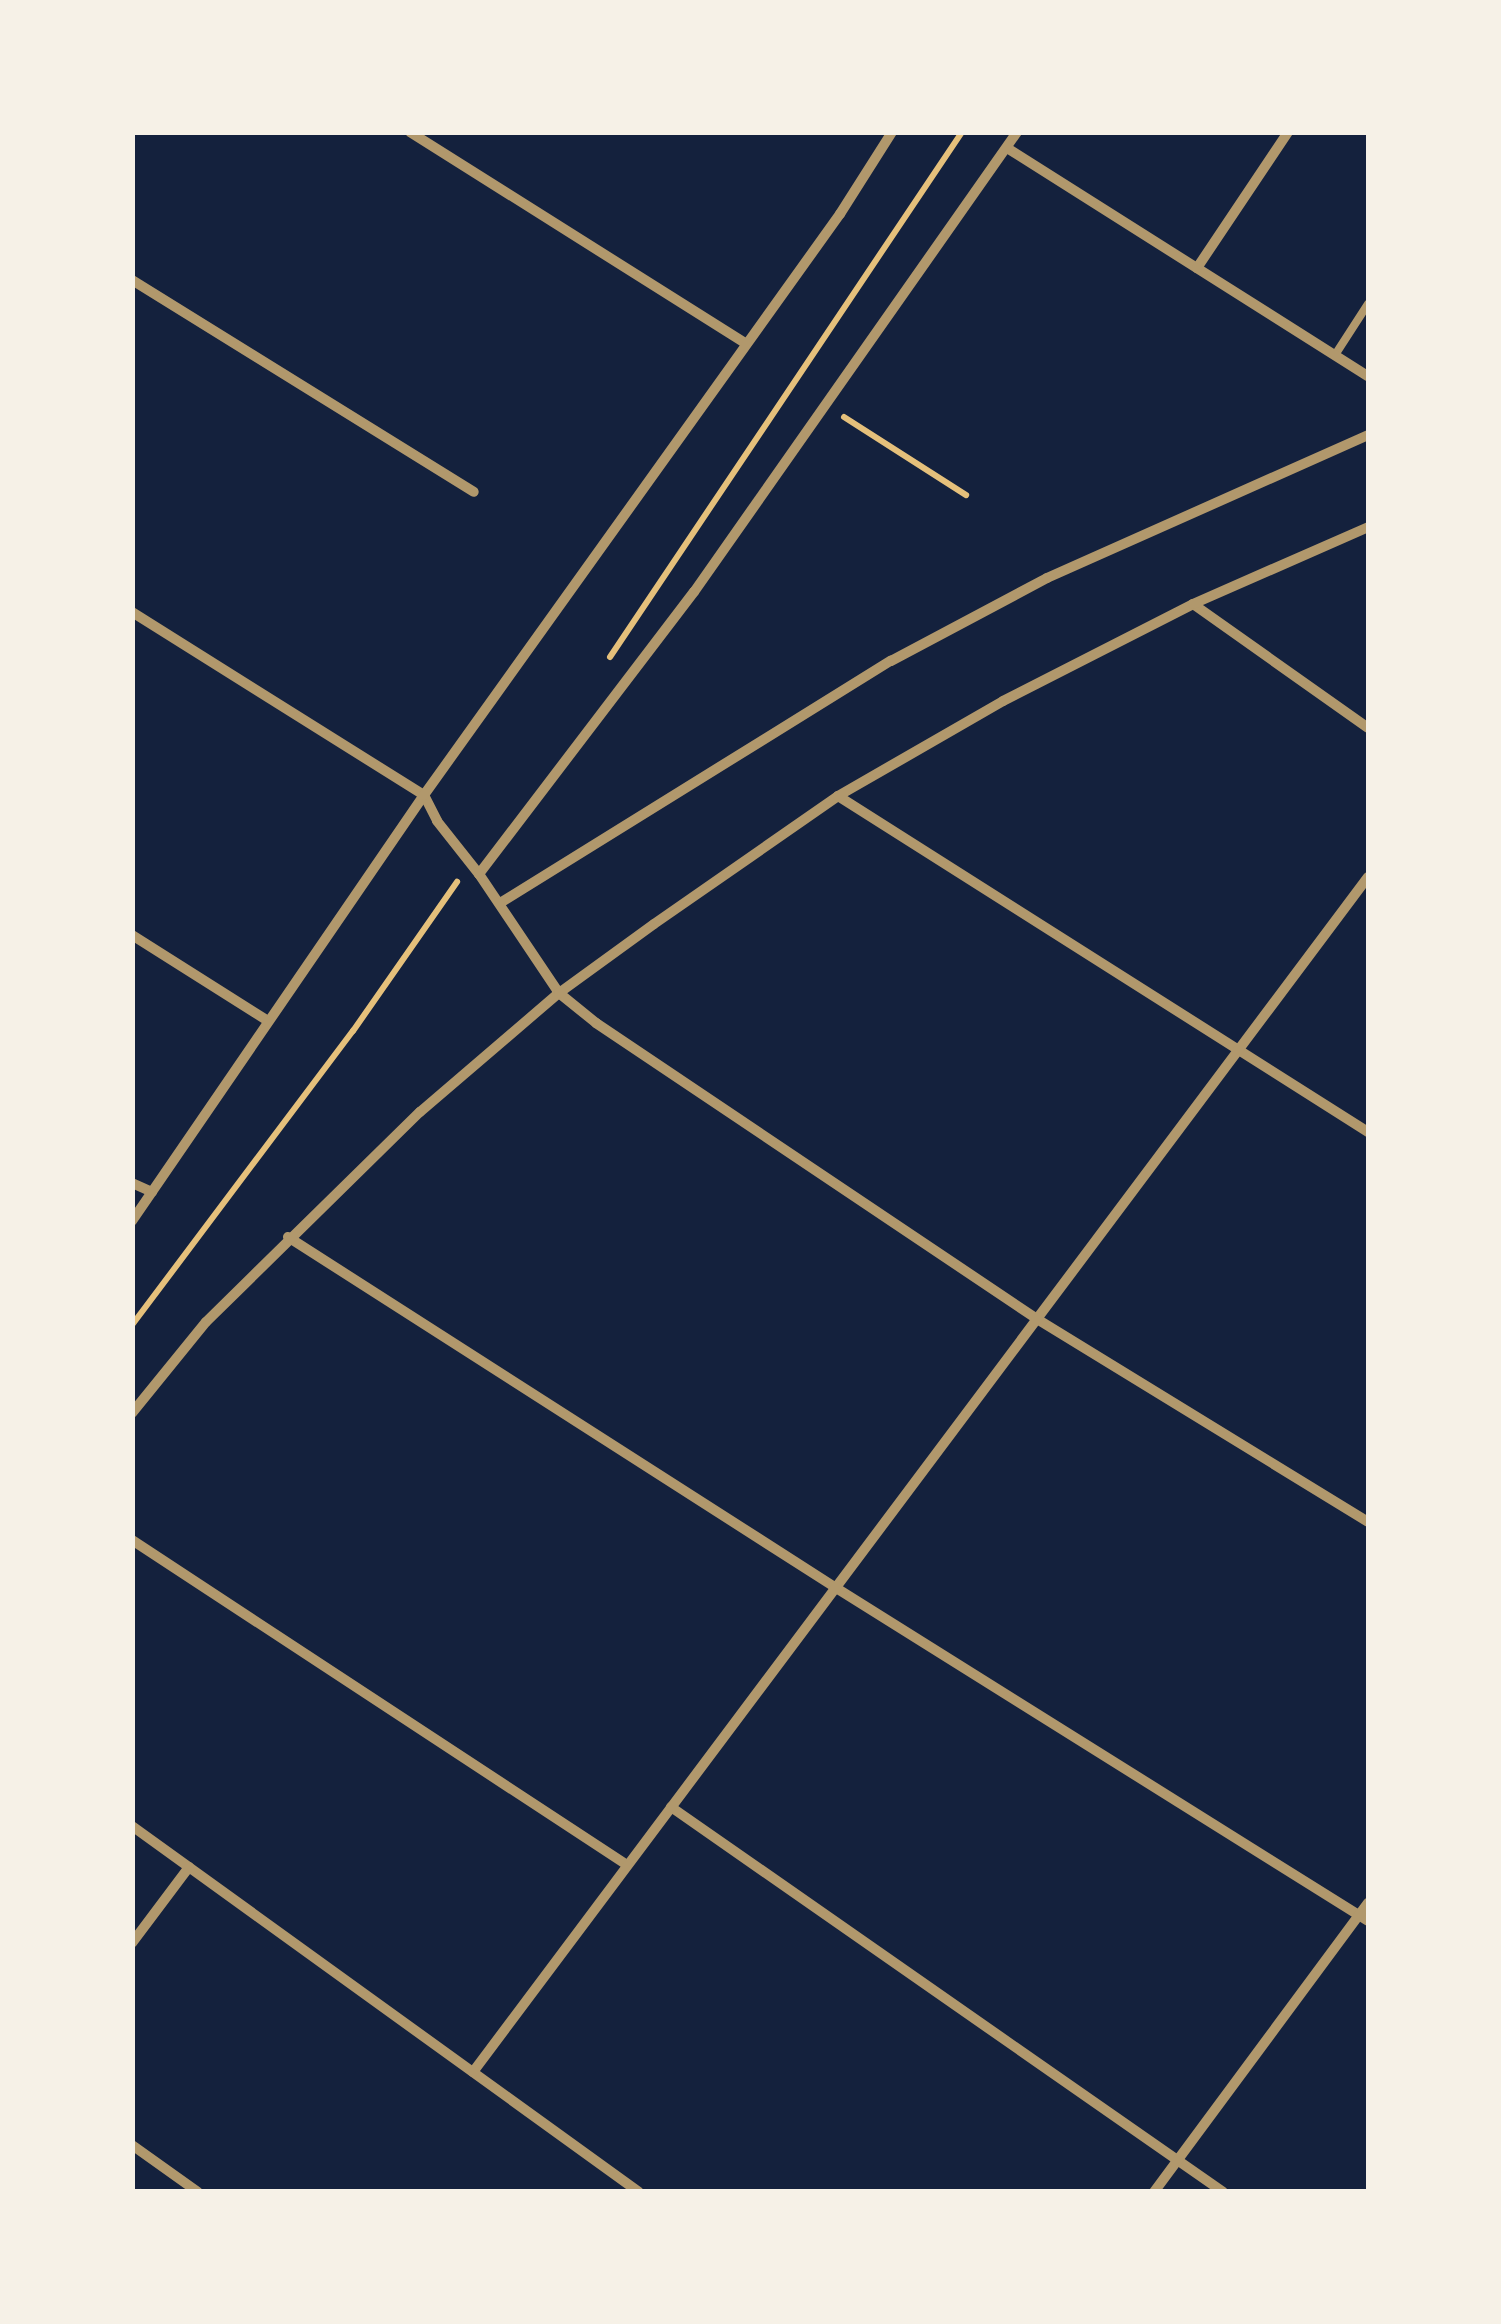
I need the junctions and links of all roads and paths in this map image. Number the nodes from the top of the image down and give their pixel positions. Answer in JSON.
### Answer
{"nodes":[{"id":1,"x":410,"y":132,"type":"edge"},
{"id":2,"x":892,"y":132,"type":"edge"},
{"id":3,"x":962,"y":132,"type":"edge"},
{"id":4,"x":1018,"y":132,"type":"edge"},
{"id":5,"x":1288,"y":132,"type":"edge"},
{"id":6,"x":1006,"y":148,"type":"junction"},
{"id":7,"x":1197,"y":268,"type":"junction"},
{"id":8,"x":132,"y":280,"type":"edge"},
{"id":9,"x":1368,"y":304,"type":"edge"},
{"id":10,"x":744,"y":342,"type":"junction"},
{"id":11,"x":1335,"y":356,"type":"junction"},
{"id":12,"x":1368,"y":376,"type":"edge"},
{"id":13,"x":850,"y":420,"type":"dead end"},
{"id":14,"x":1368,"y":435,"type":"edge"},
{"id":15,"x":474,"y":492,"type":"dead end"},
{"id":16,"x":966,"y":495,"type":"dead end"},
{"id":17,"x":1368,"y":527,"type":"edge"},
{"id":18,"x":1193,"y":604,"type":"junction"},
{"id":19,"x":132,"y":612,"type":"edge"},
{"id":20,"x":607,"y":662,"type":"dead end"},
{"id":21,"x":1368,"y":728,"type":"edge"},
{"id":22,"x":424,"y":794,"type":"junction"},
{"id":23,"x":838,"y":796,"type":"junction"},
{"id":24,"x":471,"y":862,"type":"junction"},
{"id":25,"x":479,"y":874,"type":"junction"},
{"id":26,"x":1368,"y":877,"type":"edge"},
{"id":27,"x":500,"y":903,"type":"junction"},
{"id":28,"x":132,"y":935,"type":"edge"},
{"id":29,"x":559,"y":994,"type":"junction"},
{"id":30,"x":268,"y":1021,"type":"junction"},
{"id":31,"x":1239,"y":1050,"type":"junction"},
{"id":32,"x":1368,"y":1132,"type":"edge"},
{"id":33,"x":132,"y":1183,"type":"edge"},
{"id":34,"x":152,"y":1192,"type":"junction"},
{"id":35,"x":132,"y":1220,"type":"edge"},
{"id":36,"x":288,"y":1237,"type":"junction"},
{"id":37,"x":1037,"y":1319,"type":"junction"},
{"id":38,"x":132,"y":1325,"type":"edge"},
{"id":39,"x":132,"y":1414,"type":"edge"},
{"id":40,"x":1368,"y":1522,"type":"edge"},
{"id":41,"x":132,"y":1540,"type":"edge"},
{"id":42,"x":833,"y":1586,"type":"junction"},
{"id":43,"x":671,"y":1807,"type":"junction"},
{"id":44,"x":132,"y":1826,"type":"edge"},
{"id":45,"x":628,"y":1865,"type":"junction"},
{"id":46,"x":189,"y":1867,"type":"junction"},
{"id":47,"x":1368,"y":1903,"type":"edge"},
{"id":48,"x":1364,"y":1918,"type":"edge"},
{"id":49,"x":132,"y":1943,"type":"edge"},
{"id":50,"x":473,"y":2072,"type":"junction"},
{"id":51,"x":132,"y":2144,"type":"edge"},
{"id":52,"x":1178,"y":2160,"type":"junction"},
{"id":53,"x":198,"y":2192,"type":"edge"},
{"id":54,"x":639,"y":2192,"type":"edge"},
{"id":55,"x":1154,"y":2192,"type":"edge"},
{"id":56,"x":1223,"y":2192,"type":"edge"}],
"edges":[{"from":1,"to":10,"type":"street"},
{"from":2,"to":10,"type":"street"},
{"from":3,"to":20,"type":"path"},
{"from":4,"to":6,"type":"street"},
{"from":5,"to":7,"type":"street"},
{"from":6,"to":7,"type":"street"},
{"from":6,"to":25,"type":"street"},
{"from":7,"to":11,"type":"street"},
{"from":8,"to":15,"type":"street"},
{"from":9,"to":11,"type":"lane"},
{"from":10,"to":22,"type":"street"},
{"from":11,"to":12,"type":"street"},
{"from":13,"to":16,"type":"path"},
{"from":14,"to":27,"type":"street"},
{"from":17,"to":18,"type":"street"},
{"from":18,"to":21,"type":"street"},
{"from":18,"to":23,"type":"street"},
{"from":19,"to":22,"type":"street"},
{"from":22,"to":24,"type":"street"},
{"from":22,"to":30,"type":"street"},
{"from":23,"to":29,"type":"street"},
{"from":23,"to":31,"type":"street"},
{"from":24,"to":25,"type":"street"},
{"from":24,"to":38,"type":"path"},
{"from":25,"to":27,"type":"street"},
{"from":26,"to":31,"type":"street"},
{"from":27,"to":29,"type":"street"},
{"from":28,"to":30,"type":"street"},
{"from":29,"to":36,"type":"street"},
{"from":29,"to":37,"type":"street"},
{"from":30,"to":34,"type":"street"},
{"from":31,"to":32,"type":"street"},
{"from":31,"to":37,"type":"street"},
{"from":33,"to":34,"type":"street"},
{"from":34,"to":35,"type":"street"},
{"from":36,"to":39,"type":"street"},
{"from":36,"to":42,"type":"street"},
{"from":37,"to":40,"type":"street"},
{"from":37,"to":42,"type":"street"},
{"from":41,"to":45,"type":"street"},
{"from":42,"to":43,"type":"street"},
{"from":42,"to":48,"type":"street"},
{"from":43,"to":45,"type":"street"},
{"from":43,"to":52,"type":"street"},
{"from":44,"to":46,"type":"street"},
{"from":45,"to":50,"type":"street"},
{"from":46,"to":49,"type":"street"},
{"from":46,"to":50,"type":"street"},
{"from":47,"to":48,"type":"street"},
{"from":48,"to":52,"type":"street"},
{"from":50,"to":54,"type":"street"},
{"from":51,"to":53,"type":"street"},
{"from":52,"to":55,"type":"street"},
{"from":52,"to":56,"type":"street"}]}
